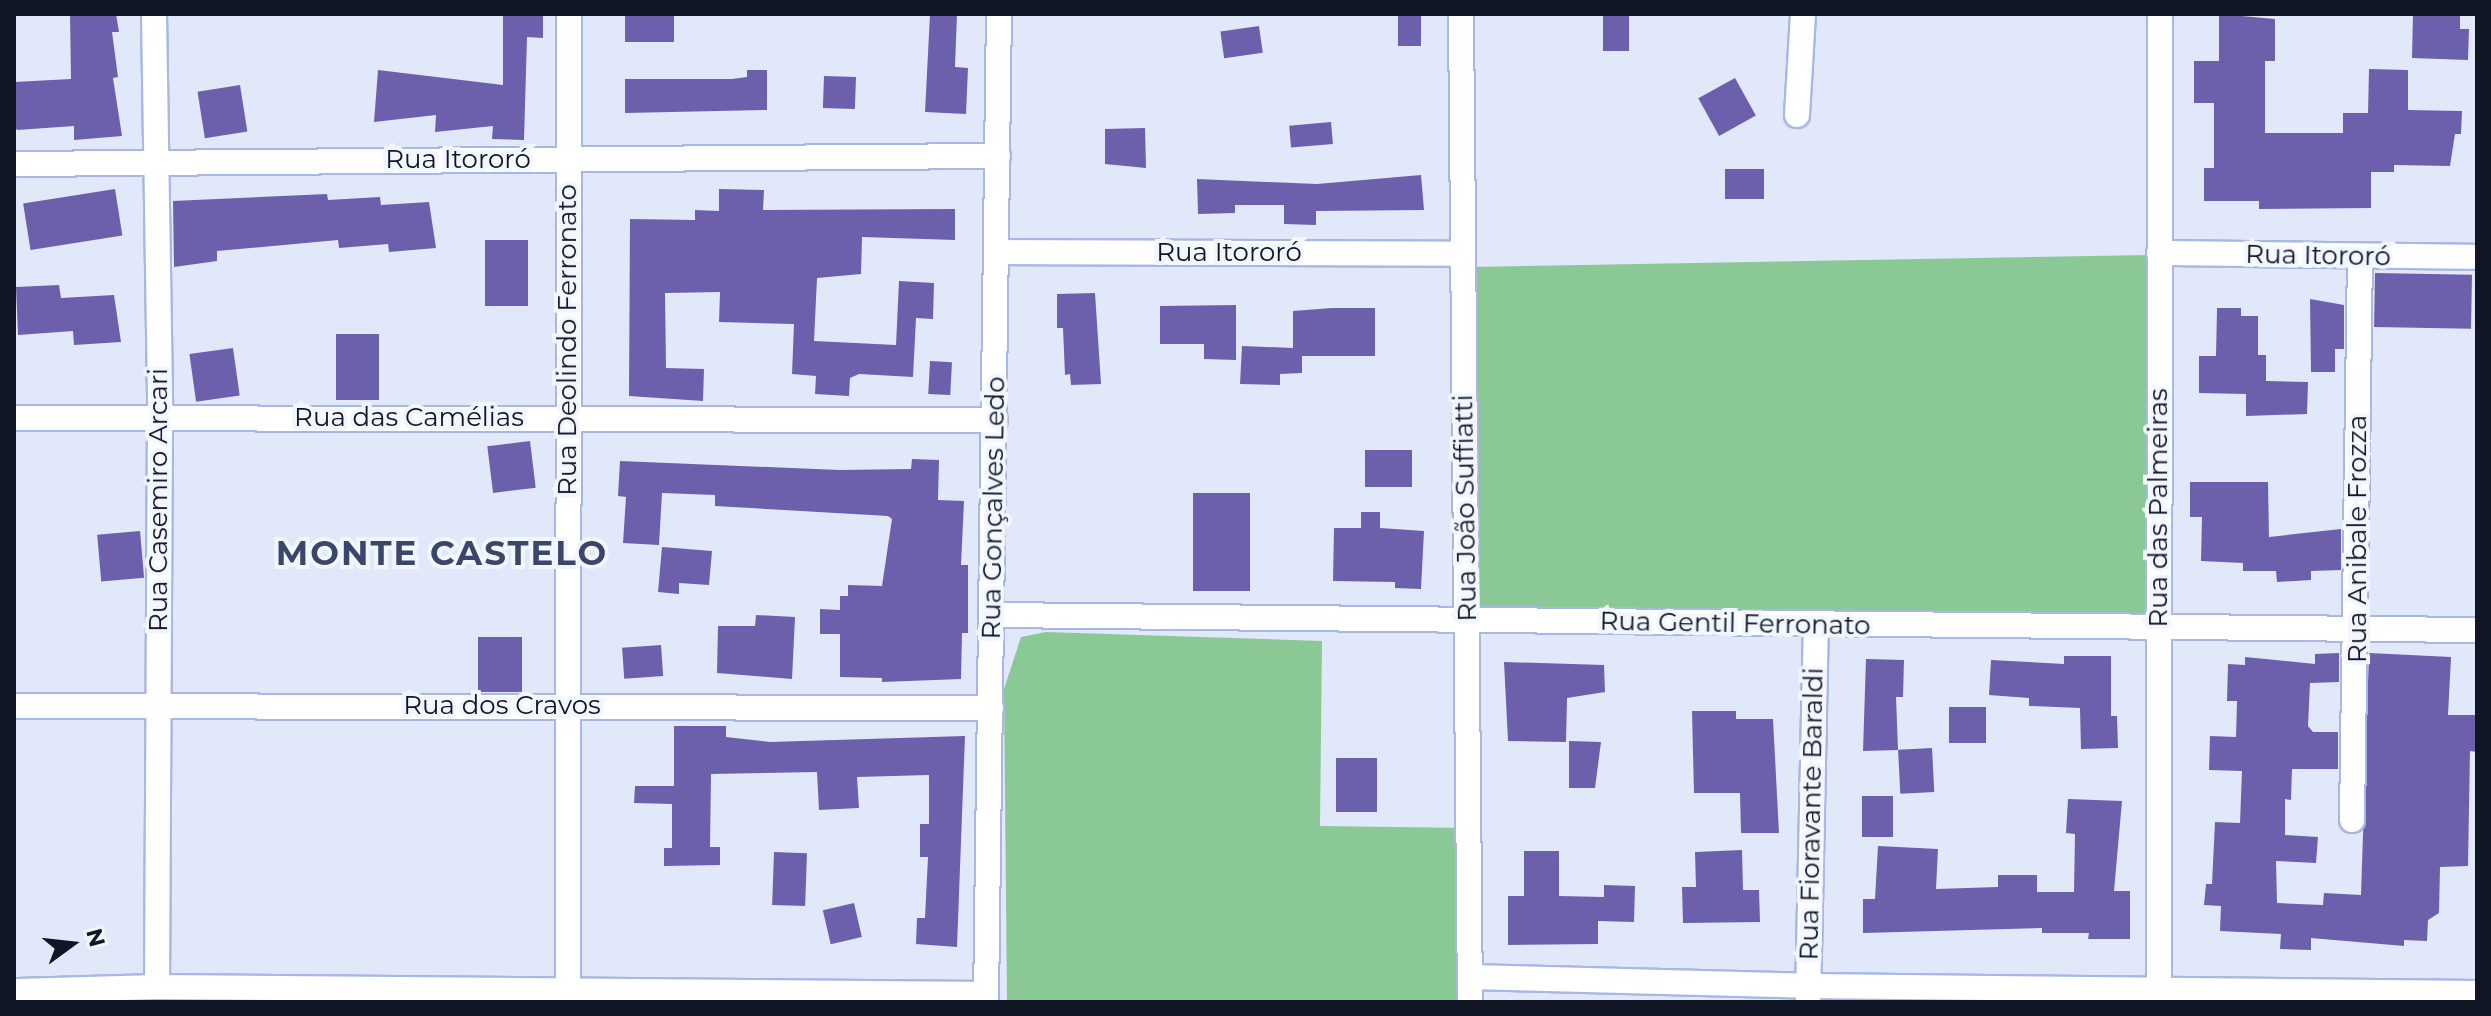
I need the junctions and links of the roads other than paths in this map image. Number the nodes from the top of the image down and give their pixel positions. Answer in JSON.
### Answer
{"nodes":[{"id":1,"x":154,"y":14,"type":"edge"},
{"id":2,"x":569,"y":14,"type":"edge"},
{"id":3,"x":999,"y":14,"type":"edge"},
{"id":4,"x":1461,"y":14,"type":"edge"},
{"id":5,"x":1803,"y":14,"type":"edge"},
{"id":6,"x":2160,"y":14,"type":"edge"},
{"id":7,"x":1797,"y":115,"type":"dead end"},
{"id":8,"x":998,"y":156,"type":"junction"},
{"id":9,"x":156,"y":160,"type":"junction"},
{"id":10,"x":567,"y":160,"type":"junction"},
{"id":11,"x":14,"y":164,"type":"edge"},
{"id":12,"x":997,"y":252,"type":"junction"},
{"id":13,"x":2159,"y":253,"type":"junction"},
{"id":14,"x":1461,"y":254,"type":"junction"},
{"id":15,"x":2360,"y":257,"type":"junction"},
{"id":16,"x":2477,"y":257,"type":"edge"},
{"id":17,"x":570,"y":417,"type":"junction"},
{"id":18,"x":14,"y":418,"type":"edge"},
{"id":19,"x":160,"y":418,"type":"junction"},
{"id":20,"x":995,"y":420,"type":"junction"},
{"id":21,"x":993,"y":615,"type":"junction"},
{"id":22,"x":1468,"y":620,"type":"junction"},
{"id":23,"x":2160,"y":626,"type":"junction"},
{"id":24,"x":1816,"y":627,"type":"junction"},
{"id":25,"x":2358,"y":629,"type":"junction"},
{"id":26,"x":2477,"y":630,"type":"edge"},
{"id":27,"x":568,"y":705,"type":"junction"},
{"id":28,"x":14,"y":706,"type":"edge"},
{"id":29,"x":991,"y":708,"type":"junction"},
{"id":30,"x":158,"y":710,"type":"junction"},
{"id":31,"x":2352,"y":820,"type":"dead end"},
{"id":32,"x":1470,"y":977,"type":"junction"},
{"id":33,"x":157,"y":987,"type":"junction"},
{"id":34,"x":2477,"y":993,"type":"edge"},
{"id":35,"x":1808,"y":994,"type":"edge"},
{"id":36,"x":568,"y":995,"type":"edge"},
{"id":37,"x":19,"y":996,"type":"edge"},
{"id":38,"x":2158,"y":996,"type":"edge"},
{"id":39,"x":986,"y":998,"type":"edge"},
{"id":40,"x":1470,"y":1002,"type":"edge"}],
"edges":[{"from":1,"to":9,"type":"street","name":"Rua Casemiro Arcari"},
{"from":2,"to":10,"type":"street","name":"Rua Deolindo Ferronato"},
{"from":3,"to":8,"type":"street","name":"Rua Gonçalves Ledo"},
{"from":4,"to":14,"type":"street","name":"Rua João Suffiatti"},
{"from":5,"to":7,"type":"street"},
{"from":6,"to":13,"type":"street","name":"Rua das Palmeiras"},
{"from":8,"to":10,"type":"street","name":"Rua Itororó"},
{"from":8,"to":12,"type":"street","name":"Rua Gonçalves Ledo"},
{"from":9,"to":10,"type":"street","name":"Rua Itororó"},
{"from":9,"to":11,"type":"street","name":"Rua Itororó"},
{"from":9,"to":19,"type":"street","name":"Rua Casemiro Arcari"},
{"from":10,"to":17,"type":"street","name":"Rua Deolindo Ferronato"},
{"from":12,"to":14,"type":"street","name":"Rua Itororó"},
{"from":12,"to":20,"type":"street","name":"Rua Gonçalves Ledo"},
{"from":13,"to":15,"type":"street","name":"Rua Itororó"},
{"from":13,"to":23,"type":"street","name":"Rua das Palmeiras"},
{"from":14,"to":22,"type":"street","name":"Rua João Suffiatti"},
{"from":15,"to":16,"type":"street","name":"Rua Itororó"},
{"from":15,"to":25,"type":"street","name":"Rua Anibale Frozza"},
{"from":17,"to":19,"type":"street","name":"Rua das Camélias"},
{"from":17,"to":20,"type":"street","name":"Rua das Camélias"},
{"from":17,"to":27,"type":"street","name":"Rua Deolindo Ferronato"},
{"from":18,"to":19,"type":"street","name":"Rua das Camélias"},
{"from":19,"to":30,"type":"street","name":"Rua Casemiro Arcari"},
{"from":20,"to":21,"type":"street","name":"Rua Gonçalves Ledo"},
{"from":21,"to":22,"type":"street","name":"Rua Gentil Ferronato"},
{"from":21,"to":29,"type":"street","name":"Rua Gonçalves Ledo"},
{"from":22,"to":24,"type":"street","name":"Rua Gentil Ferronato"},
{"from":22,"to":32,"type":"street","name":"Rua João Suffiatti"},
{"from":23,"to":24,"type":"street","name":"Rua Gentil Ferronato"},
{"from":23,"to":25,"type":"street","name":"Rua Gentil Ferronato"},
{"from":23,"to":38,"type":"street","name":"Rua das Palmeiras"},
{"from":24,"to":35,"type":"street","name":"Rua Fioravante Baraldi"},
{"from":25,"to":26,"type":"street","name":"Rua Gentil Ferronato"},
{"from":25,"to":31,"type":"street","name":"Rua Anibale Frozza"},
{"from":27,"to":29,"type":"street","name":"Rua dos Cravos"},
{"from":27,"to":30,"type":"street","name":"Rua dos Cravos"},
{"from":27,"to":36,"type":"street","name":"Rua Deolindo Ferronato"},
{"from":28,"to":30,"type":"street","name":"Rua dos Cravos"},
{"from":29,"to":39,"type":"street","name":"Rua Gonçalves Ledo"},
{"from":30,"to":33,"type":"street","name":"Rua Casemiro Arcari"},
{"from":32,"to":35,"type":"street"},
{"from":32,"to":40,"type":"street","name":"Rua João Suffiatti"},
{"from":33,"to":36,"type":"street"},
{"from":33,"to":37,"type":"street"},
{"from":34,"to":38,"type":"street"},
{"from":35,"to":38,"type":"street"},
{"from":36,"to":39,"type":"street"}]}
